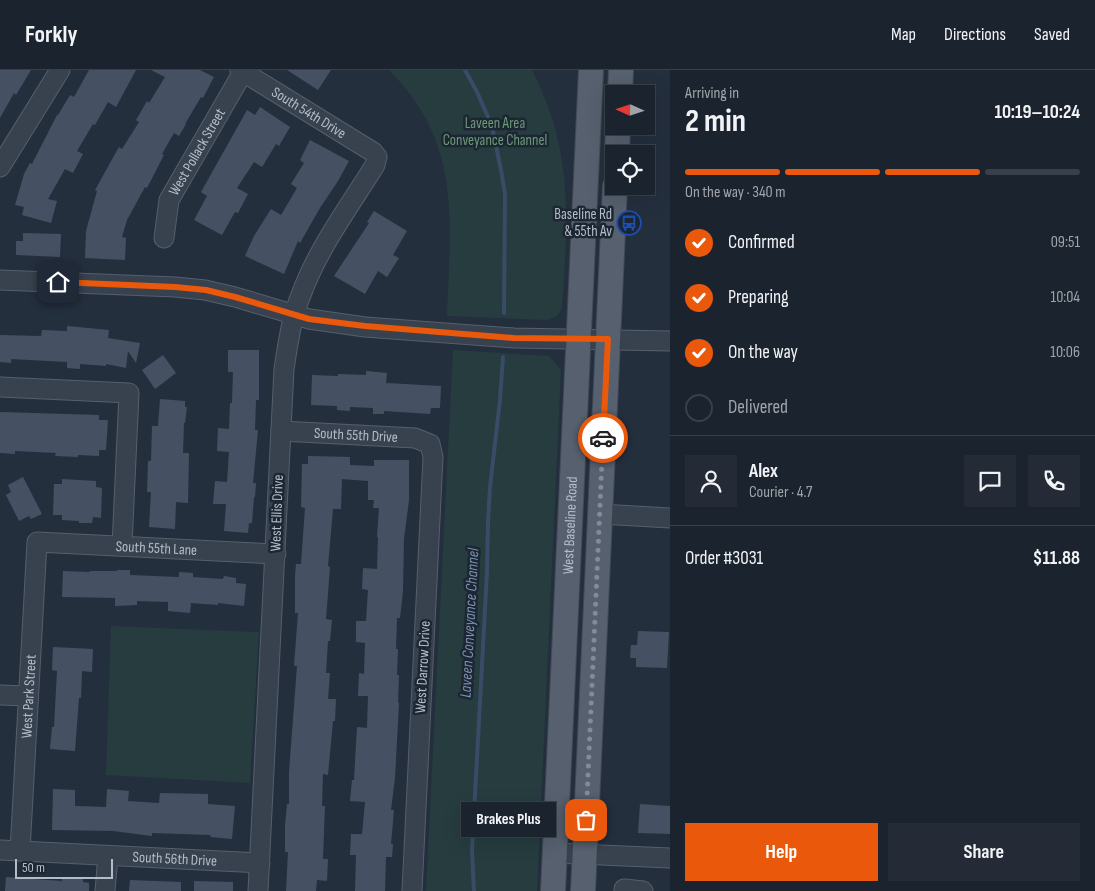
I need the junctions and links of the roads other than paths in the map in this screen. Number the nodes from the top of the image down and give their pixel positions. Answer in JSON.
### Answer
{"nodes":[{"id":1,"x":60,"y":70,"type":"edge"},
{"id":2,"x":592,"y":70,"type":"edge"},
{"id":3,"x":621,"y":70,"type":"edge"},
{"id":4,"x":242,"y":71,"type":"edge"},
{"id":5,"x":620,"y":85,"type":"edge"},
{"id":6,"x":377,"y":157,"type":"joint"},
{"id":7,"x":0,"y":167,"type":"edge"},
{"id":8,"x":615,"y":195,"type":"edge"},
{"id":9,"x":164,"y":238,"type":"dead end"},
{"id":10,"x":0,"y":280,"type":"edge"},
{"id":11,"x":294,"y":316,"type":"junction"},
{"id":12,"x":580,"y":339,"type":"junction"},
{"id":13,"x":608,"y":339,"type":"junction"},
{"id":14,"x":670,"y":341,"type":"edge"},
{"id":15,"x":0,"y":387,"type":"edge"},
{"id":16,"x":281,"y":431,"type":"junction"},
{"id":17,"x":430,"y":444,"type":"joint"},
{"id":18,"x":600,"y":514,"type":"junction"},
{"id":19,"x":670,"y":518,"type":"edge"},
{"id":20,"x":37,"y":542,"type":"joint"},
{"id":21,"x":122,"y":546,"type":"junction"},
{"id":22,"x":276,"y":554,"type":"junction"},
{"id":23,"x":0,"y":695,"type":"edge"},
{"id":24,"x":28,"y":696,"type":"junction"},
{"id":25,"x":0,"y":850,"type":"edge"},
{"id":26,"x":20,"y":851,"type":"junction"},
{"id":27,"x":555,"y":853,"type":"junction"},
{"id":28,"x":584,"y":854,"type":"junction"},
{"id":29,"x":108,"y":856,"type":"junction"},
{"id":30,"x":670,"y":858,"type":"edge"},
{"id":31,"x":260,"y":863,"type":"junction"},
{"id":32,"x":106,"y":891,"type":"edge"},
{"id":33,"x":258,"y":891,"type":"edge"},
{"id":34,"x":412,"y":891,"type":"edge"},
{"id":35,"x":553,"y":891,"type":"edge"},
{"id":36,"x":582,"y":891,"type":"edge"},
{"id":37,"x":624,"y":891,"type":"edge"},
{"id":38,"x":644,"y":891,"type":"edge"}],
"edges":[{"from":1,"to":7,"type":"street"},
{"from":2,"to":12,"type":"main road","name":"West Baseline Road"},
{"from":3,"to":5,"type":"main road"},
{"from":4,"to":6,"type":"street","name":"South 54th Drive"},
{"from":4,"to":9,"type":"street","name":"West Pollack Street"},
{"from":6,"to":11,"type":"street","name":"West Ellis Drive"},
{"from":8,"to":13,"type":"main road","name":"West Baseline Road"},
{"from":10,"to":11,"type":"street"},
{"from":11,"to":12,"type":"street"},
{"from":11,"to":16,"type":"street","name":"West Ellis Drive"},
{"from":12,"to":13,"type":"street"},
{"from":12,"to":27,"type":"main road","name":"West Baseline Road"},
{"from":13,"to":14,"type":"street"},
{"from":13,"to":18,"type":"main road","name":"West Baseline Road"},
{"from":15,"to":21,"type":"street"},
{"from":16,"to":17,"type":"street","name":"South 55th Drive"},
{"from":16,"to":22,"type":"street","name":"West Ellis Drive"},
{"from":17,"to":34,"type":"street","name":"West Darrow Drive"},
{"from":18,"to":19,"type":"street"},
{"from":18,"to":28,"type":"main road","name":"West Baseline Road"},
{"from":20,"to":21,"type":"street","name":"South 55th Lane"},
{"from":20,"to":24,"type":"street","name":"West Park Street"},
{"from":21,"to":22,"type":"street","name":"South 55th Lane"},
{"from":22,"to":31,"type":"street","name":"West Ellis Drive"},
{"from":23,"to":24,"type":"street"},
{"from":24,"to":26,"type":"street","name":"West Park Street"},
{"from":25,"to":26,"type":"street","name":"South 56th Drive"},
{"from":26,"to":29,"type":"street","name":"South 56th Drive"},
{"from":27,"to":28,"type":"street"},
{"from":27,"to":35,"type":"main road","name":"West Baseline Road"},
{"from":28,"to":30,"type":"street"},
{"from":28,"to":36,"type":"main road","name":"West Baseline Road"},
{"from":29,"to":31,"type":"street","name":"South 56th Drive"},
{"from":29,"to":32,"type":"street"},
{"from":31,"to":33,"type":"street","name":"West Ellis Drive"},
{"from":37,"to":38,"type":"street"}]}
